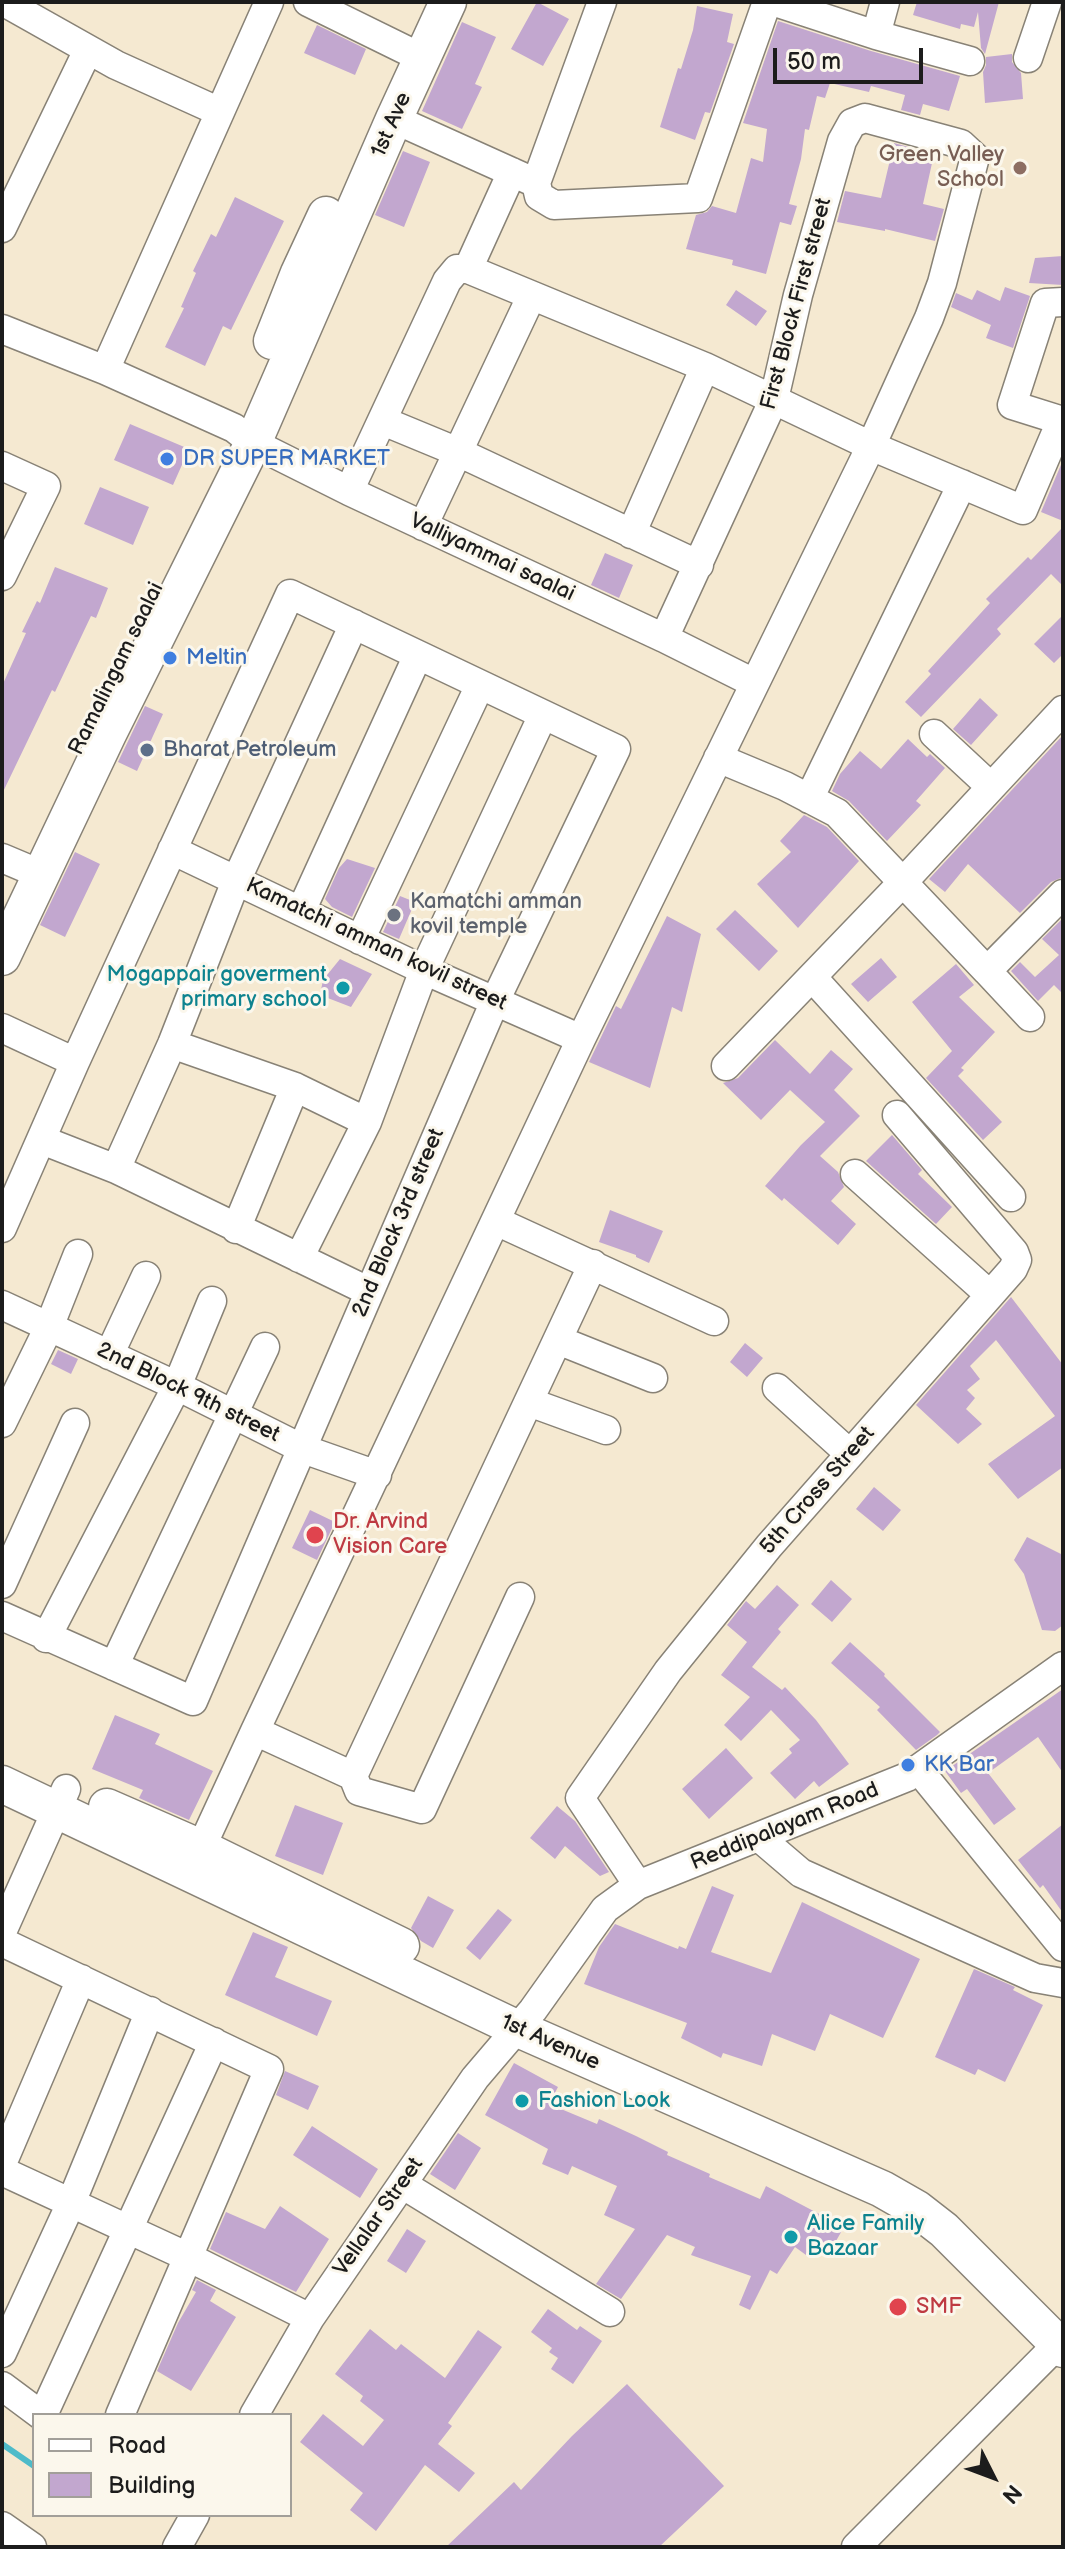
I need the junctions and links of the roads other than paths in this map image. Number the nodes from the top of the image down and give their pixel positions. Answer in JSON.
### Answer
{"nodes":[{"id":1,"x":269,"y":2,"type":"edge"},
{"id":2,"x":308,"y":2,"type":"edge"},
{"id":3,"x":422,"y":2,"type":"edge"},
{"id":4,"x":448,"y":2,"type":"edge"},
{"id":5,"x":602,"y":2,"type":"edge"},
{"id":6,"x":767,"y":2,"type":"edge"},
{"id":7,"x":775,"y":2,"type":"edge"},
{"id":8,"x":885,"y":2,"type":"edge"},
{"id":9,"x":1047,"y":2,"type":"edge"},
{"id":10,"x":3,"y":3,"type":"edge"},
{"id":11,"x":876,"y":35,"type":"junction"},
{"id":12,"x":88,"y":50,"type":"junction"},
{"id":13,"x":412,"y":53,"type":"junction"},
{"id":14,"x":1028,"y":58,"type":"dead end"},
{"id":15,"x":970,"y":61,"type":"dead end"},
{"id":16,"x":220,"y":112,"type":"junction"},
{"id":17,"x":394,"y":119,"type":"junction"},
{"id":18,"x":524,"y":177,"type":"junction"},
{"id":19,"x":2,"y":228,"type":"edge"},
{"id":20,"x":330,"y":236,"type":"junction"},
{"id":21,"x":468,"y":269,"type":"junction"},
{"id":22,"x":531,"y":297,"type":"junction"},
{"id":23,"x":1063,"y":302,"type":"edge"},
{"id":24,"x":2,"y":329,"type":"edge"},
{"id":25,"x":705,"y":367,"type":"junction"},
{"id":26,"x":105,"y":370,"type":"junction"},
{"id":27,"x":774,"y":399,"type":"junction"},
{"id":28,"x":383,"y":421,"type":"junction"},
{"id":29,"x":1062,"y":421,"type":"edge"},
{"id":30,"x":243,"y":436,"type":"junction"},
{"id":31,"x":871,"y":446,"type":"junction"},
{"id":32,"x":458,"y":452,"type":"junction"},
{"id":33,"x":2,"y":466,"type":"edge"},
{"id":34,"x":962,"y":484,"type":"junction"},
{"id":35,"x":349,"y":491,"type":"junction"},
{"id":36,"x":423,"y":526,"type":"junction"},
{"id":37,"x":631,"y":534,"type":"junction"},
{"id":38,"x":699,"y":565,"type":"junction"},
{"id":39,"x":2,"y":576,"type":"edge"},
{"id":40,"x":354,"y":624,"type":"junction"},
{"id":41,"x":664,"y":638,"type":"junction"},
{"id":42,"x":418,"y":655,"type":"junction"},
{"id":43,"x":754,"y":683,"type":"junction"},
{"id":44,"x":480,"y":685,"type":"junction"},
{"id":45,"x":1063,"y":710,"type":"edge"},
{"id":46,"x":543,"y":715,"type":"junction"},
{"id":47,"x":934,"y":734,"type":"dead end"},
{"id":48,"x":718,"y":758,"type":"junction"},
{"id":49,"x":991,"y":787,"type":"junction"},
{"id":50,"x":809,"y":799,"type":"junction"},
{"id":51,"x":172,"y":850,"type":"junction"},
{"id":52,"x":21,"y":866,"type":"edge"},
{"id":53,"x":236,"y":881,"type":"junction"},
{"id":54,"x":904,"y":881,"type":"junction"},
{"id":55,"x":1063,"y":894,"type":"edge"},
{"id":56,"x":2,"y":910,"type":"edge"},
{"id":57,"x":301,"y":911,"type":"junction"},
{"id":58,"x":360,"y":940,"type":"junction"},
{"id":59,"x":2,"y":957,"type":"edge"},
{"id":60,"x":424,"y":970,"type":"junction"},
{"id":61,"x":987,"y":971,"type":"junction"},
{"id":62,"x":812,"y":977,"type":"junction"},
{"id":63,"x":495,"y":1001,"type":"junction"},
{"id":64,"x":1030,"y":1017,"type":"dead end"},
{"id":65,"x":2,"y":1028,"type":"edge"},
{"id":66,"x":581,"y":1039,"type":"junction"},
{"id":67,"x":172,"y":1044,"type":"junction"},
{"id":68,"x":75,"y":1062,"type":"junction"},
{"id":69,"x":726,"y":1066,"type":"dead end"},
{"id":70,"x":295,"y":1087,"type":"junction"},
{"id":71,"x":897,"y":1115,"type":"dead end"},
{"id":72,"x":367,"y":1122,"type":"junction"},
{"id":73,"x":42,"y":1140,"type":"junction"},
{"id":74,"x":116,"y":1169,"type":"junction"},
{"id":75,"x":855,"y":1174,"type":"dead end"},
{"id":76,"x":1011,"y":1197,"type":"dead end"},
{"id":77,"x":496,"y":1221,"type":"junction"},
{"id":78,"x":2,"y":1228,"type":"edge"},
{"id":79,"x":236,"y":1229,"type":"junction"},
{"id":80,"x":78,"y":1254,"type":"dead end"},
{"id":81,"x":299,"y":1258,"type":"junction"},
{"id":82,"x":593,"y":1264,"type":"junction"},
{"id":83,"x":146,"y":1276,"type":"dead end"},
{"id":84,"x":368,"y":1291,"type":"junction"},
{"id":85,"x":990,"y":1295,"type":"junction"},
{"id":86,"x":212,"y":1301,"type":"dead end"},
{"id":87,"x":2,"y":1305,"type":"edge"},
{"id":88,"x":714,"y":1321,"type":"dead end"},
{"id":89,"x":49,"y":1327,"type":"junction"},
{"id":90,"x":558,"y":1340,"type":"junction"},
{"id":91,"x":265,"y":1347,"type":"dead end"},
{"id":92,"x":109,"y":1355,"type":"junction"},
{"id":93,"x":653,"y":1378,"type":"dead end"},
{"id":94,"x":177,"y":1386,"type":"junction"},
{"id":95,"x":777,"y":1388,"type":"dead end"},
{"id":96,"x":529,"y":1402,"type":"junction"},
{"id":97,"x":234,"y":1414,"type":"junction"},
{"id":98,"x":2,"y":1423,"type":"edge"},
{"id":99,"x":75,"y":1423,"type":"dead end"},
{"id":100,"x":606,"y":1430,"type":"dead end"},
{"id":101,"x":303,"y":1449,"type":"junction"},
{"id":102,"x":850,"y":1454,"type":"junction"},
{"id":103,"x":377,"y":1475,"type":"junction"},
{"id":104,"x":2,"y":1584,"type":"edge"},
{"id":105,"x":520,"y":1597,"type":"dead end"},
{"id":106,"x":2,"y":1616,"type":"edge"},
{"id":107,"x":46,"y":1638,"type":"junction"},
{"id":108,"x":114,"y":1666,"type":"junction"},
{"id":109,"x":1063,"y":1666,"type":"edge"},
{"id":110,"x":255,"y":1731,"type":"junction"},
{"id":111,"x":2,"y":1759,"type":"edge"},
{"id":112,"x":918,"y":1769,"type":"junction"},
{"id":113,"x":353,"y":1776,"type":"junction"},
{"id":114,"x":2,"y":1784,"type":"edge"},
{"id":115,"x":61,"y":1800,"type":"junction"},
{"id":116,"x":760,"y":1838,"type":"junction"},
{"id":117,"x":200,"y":1862,"type":"junction"},
{"id":118,"x":638,"y":1885,"type":"junction"},
{"id":119,"x":2,"y":1932,"type":"edge"},
{"id":120,"x":2,"y":1942,"type":"edge"},
{"id":121,"x":1063,"y":1947,"type":"edge"},
{"id":122,"x":81,"y":1979,"type":"junction"},
{"id":123,"x":1063,"y":1983,"type":"edge"},
{"id":124,"x":151,"y":2012,"type":"junction"},
{"id":125,"x":525,"y":2019,"type":"junction"},
{"id":126,"x":214,"y":2042,"type":"junction"},
{"id":127,"x":2,"y":2164,"type":"edge"},
{"id":128,"x":2,"y":2171,"type":"edge"},
{"id":129,"x":402,"y":2184,"type":"junction"},
{"id":130,"x":71,"y":2203,"type":"junction"},
{"id":131,"x":129,"y":2230,"type":"junction"},
{"id":132,"x":186,"y":2256,"type":"junction"},
{"id":133,"x":610,"y":2312,"type":"dead end"},
{"id":134,"x":310,"y":2318,"type":"junction"},
{"id":135,"x":1062,"y":2338,"type":"edge"},
{"id":136,"x":2,"y":2353,"type":"edge"},
{"id":137,"x":2,"y":2386,"type":"edge"},
{"id":138,"x":39,"y":2413,"type":"edge"},
{"id":139,"x":43,"y":2413,"type":"edge"},
{"id":140,"x":121,"y":2413,"type":"edge"},
{"id":141,"x":255,"y":2413,"type":"edge"},
{"id":142,"x":194,"y":2517,"type":"edge"},
{"id":143,"x":2,"y":2526,"type":"edge"},
{"id":144,"x":32,"y":2547,"type":"edge"},
{"id":145,"x":177,"y":2547,"type":"edge"},
{"id":146,"x":856,"y":2547,"type":"edge"}],
"edges":[{"from":1,"to":16,"type":"street"},
{"from":2,"to":13,"type":"street"},
{"from":3,"to":13,"type":"main road"},
{"from":4,"to":13,"type":"main road","name":"1st Ave"},
{"from":5,"to":18,"type":"street"},
{"from":6,"to":18,"type":"street"},
{"from":7,"to":11,"type":"street"},
{"from":8,"to":11,"type":"street"},
{"from":9,"to":14,"type":"street"},
{"from":10,"to":12,"type":"street"},
{"from":11,"to":15,"type":"street"},
{"from":12,"to":16,"type":"street"},
{"from":12,"to":19,"type":"street"},
{"from":13,"to":17,"type":"main road","name":"1st Ave"},
{"from":13,"to":20,"type":"main road"},
{"from":16,"to":26,"type":"street"},
{"from":17,"to":18,"type":"street"},
{"from":17,"to":20,"type":"main road","name":"1st Ave"},
{"from":18,"to":21,"type":"street"},
{"from":20,"to":30,"type":"main road","name":"Ramalingam saalai"},
{"from":21,"to":22,"type":"street"},
{"from":21,"to":28,"type":"street"},
{"from":22,"to":25,"type":"street"},
{"from":22,"to":32,"type":"street"},
{"from":23,"to":29,"type":"street"},
{"from":24,"to":26,"type":"street","name":"Valliyammai saalai"},
{"from":25,"to":27,"type":"street"},
{"from":25,"to":37,"type":"street"},
{"from":26,"to":30,"type":"street","name":"Valliyammai saalai"},
{"from":27,"to":31,"type":"street"},
{"from":27,"to":31,"type":"street","name":"First Block First street"},
{"from":27,"to":38,"type":"street","name":"First Block First street"},
{"from":28,"to":32,"type":"street"},
{"from":28,"to":35,"type":"street"},
{"from":29,"to":34,"type":"street"},
{"from":30,"to":35,"type":"street","name":"Valliyammai saalai"},
{"from":30,"to":52,"type":"main road","name":"Ramalingam saalai"},
{"from":31,"to":34,"type":"street"},
{"from":31,"to":43,"type":"street"},
{"from":32,"to":36,"type":"street"},
{"from":32,"to":37,"type":"street"},
{"from":33,"to":39,"type":"street"},
{"from":34,"to":50,"type":"street"},
{"from":35,"to":36,"type":"street","name":"Valliyammai saalai"},
{"from":36,"to":41,"type":"street","name":"Valliyammai saalai"},
{"from":37,"to":38,"type":"street"},
{"from":38,"to":41,"type":"street","name":"First Block First street"},
{"from":40,"to":42,"type":"street"},
{"from":40,"to":51,"type":"street"},
{"from":40,"to":53,"type":"street"},
{"from":41,"to":43,"type":"street","name":"Valliyammai saalai"},
{"from":42,"to":44,"type":"street"},
{"from":42,"to":57,"type":"street"},
{"from":43,"to":48,"type":"street"},
{"from":44,"to":46,"type":"street"},
{"from":44,"to":58,"type":"street"},
{"from":45,"to":49,"type":"street"},
{"from":46,"to":60,"type":"street"},
{"from":46,"to":63,"type":"street","name":"2nd Block 3rd street"},
{"from":47,"to":49,"type":"street"},
{"from":48,"to":50,"type":"street"},
{"from":48,"to":66,"type":"street"},
{"from":49,"to":54,"type":"street"},
{"from":50,"to":54,"type":"street"},
{"from":51,"to":53,"type":"street","name":"Kamatchi amman kovil street"},
{"from":51,"to":68,"type":"street"},
{"from":52,"to":56,"type":"main road"},
{"from":52,"to":59,"type":"main road"},
{"from":53,"to":57,"type":"street","name":"Kamatchi amman kovil street"},
{"from":53,"to":67,"type":"street"},
{"from":54,"to":61,"type":"street"},
{"from":54,"to":62,"type":"street"},
{"from":55,"to":61,"type":"street"},
{"from":57,"to":58,"type":"street","name":"Kamatchi amman kovil street"},
{"from":58,"to":60,"type":"street","name":"Kamatchi amman kovil street"},
{"from":60,"to":63,"type":"street","name":"Kamatchi amman kovil street"},
{"from":60,"to":72,"type":"street"},
{"from":61,"to":64,"type":"street"},
{"from":62,"to":69,"type":"street"},
{"from":62,"to":76,"type":"street"},
{"from":63,"to":66,"type":"street","name":"Kamatchi amman kovil street"},
{"from":63,"to":84,"type":"street","name":"2nd Block 3rd street"},
{"from":65,"to":68,"type":"street"},
{"from":66,"to":77,"type":"street"},
{"from":67,"to":70,"type":"street"},
{"from":67,"to":74,"type":"street"},
{"from":68,"to":73,"type":"street"},
{"from":70,"to":72,"type":"street"},
{"from":70,"to":79,"type":"street"},
{"from":71,"to":85,"type":"street","name":"5th Cross Street"},
{"from":72,"to":81,"type":"street"},
{"from":73,"to":74,"type":"street"},
{"from":73,"to":78,"type":"street"},
{"from":74,"to":79,"type":"street"},
{"from":75,"to":85,"type":"street"},
{"from":77,"to":82,"type":"street"},
{"from":77,"to":103,"type":"street"},
{"from":79,"to":81,"type":"street"},
{"from":80,"to":89,"type":"street"},
{"from":81,"to":84,"type":"street"},
{"from":82,"to":88,"type":"street"},
{"from":82,"to":90,"type":"street"},
{"from":83,"to":92,"type":"street"},
{"from":84,"to":101,"type":"street","name":"2nd Block 3rd street"},
{"from":85,"to":102,"type":"street","name":"5th Cross Street"},
{"from":86,"to":94,"type":"street"},
{"from":87,"to":89,"type":"street","name":"2nd Block 9th street"},
{"from":89,"to":92,"type":"street","name":"2nd Block 9th street"},
{"from":89,"to":98,"type":"street"},
{"from":90,"to":93,"type":"street"},
{"from":90,"to":96,"type":"street"},
{"from":91,"to":97,"type":"street"},
{"from":92,"to":94,"type":"street","name":"2nd Block 9th street"},
{"from":94,"to":97,"type":"street","name":"2nd Block 9th street"},
{"from":94,"to":107,"type":"street"},
{"from":95,"to":102,"type":"street"},
{"from":96,"to":100,"type":"street"},
{"from":96,"to":113,"type":"street"},
{"from":97,"to":101,"type":"street","name":"2nd Block 9th street"},
{"from":97,"to":108,"type":"street"},
{"from":99,"to":104,"type":"street"},
{"from":101,"to":103,"type":"street","name":"2nd Block 9th street"},
{"from":101,"to":108,"type":"street","name":"2nd Block 3rd street"},
{"from":102,"to":118,"type":"street","name":"5th Cross Street"},
{"from":103,"to":110,"type":"street"},
{"from":105,"to":113,"type":"street"},
{"from":106,"to":107,"type":"street"},
{"from":107,"to":108,"type":"street"},
{"from":109,"to":112,"type":"street","name":"Reddipalayam Road"},
{"from":110,"to":113,"type":"street"},
{"from":110,"to":117,"type":"street"},
{"from":111,"to":115,"type":"main road","name":"1st Avenue"},
{"from":112,"to":116,"type":"street","name":"Reddipalayam Road"},
{"from":112,"to":121,"type":"street"},
{"from":114,"to":115,"type":"main road","name":"1st Avenue"},
{"from":115,"to":117,"type":"main road","name":"1st Avenue"},
{"from":115,"to":119,"type":"street"},
{"from":116,"to":118,"type":"street","name":"Reddipalayam Road"},
{"from":116,"to":123,"type":"street"},
{"from":117,"to":125,"type":"main road","name":"1st Avenue"},
{"from":118,"to":125,"type":"street","name":"Reddipalayam Road"},
{"from":120,"to":122,"type":"street"},
{"from":122,"to":124,"type":"street"},
{"from":122,"to":127,"type":"street"},
{"from":124,"to":126,"type":"street"},
{"from":124,"to":130,"type":"street"},
{"from":125,"to":129,"type":"street","name":"Vellalar Street"},
{"from":125,"to":135,"type":"main road","name":"1st Avenue"},
{"from":126,"to":131,"type":"street"},
{"from":126,"to":132,"type":"street"},
{"from":128,"to":130,"type":"street"},
{"from":129,"to":133,"type":"street"},
{"from":129,"to":134,"type":"street","name":"Vellalar Street"},
{"from":130,"to":131,"type":"street"},
{"from":130,"to":136,"type":"street"},
{"from":131,"to":132,"type":"street"},
{"from":131,"to":139,"type":"street"},
{"from":132,"to":134,"type":"street"},
{"from":132,"to":140,"type":"street"},
{"from":134,"to":141,"type":"street","name":"Vellalar Street"},
{"from":135,"to":146,"type":"street"},
{"from":137,"to":138,"type":"street"},
{"from":142,"to":145,"type":"street"},
{"from":143,"to":144,"type":"street"}]}
